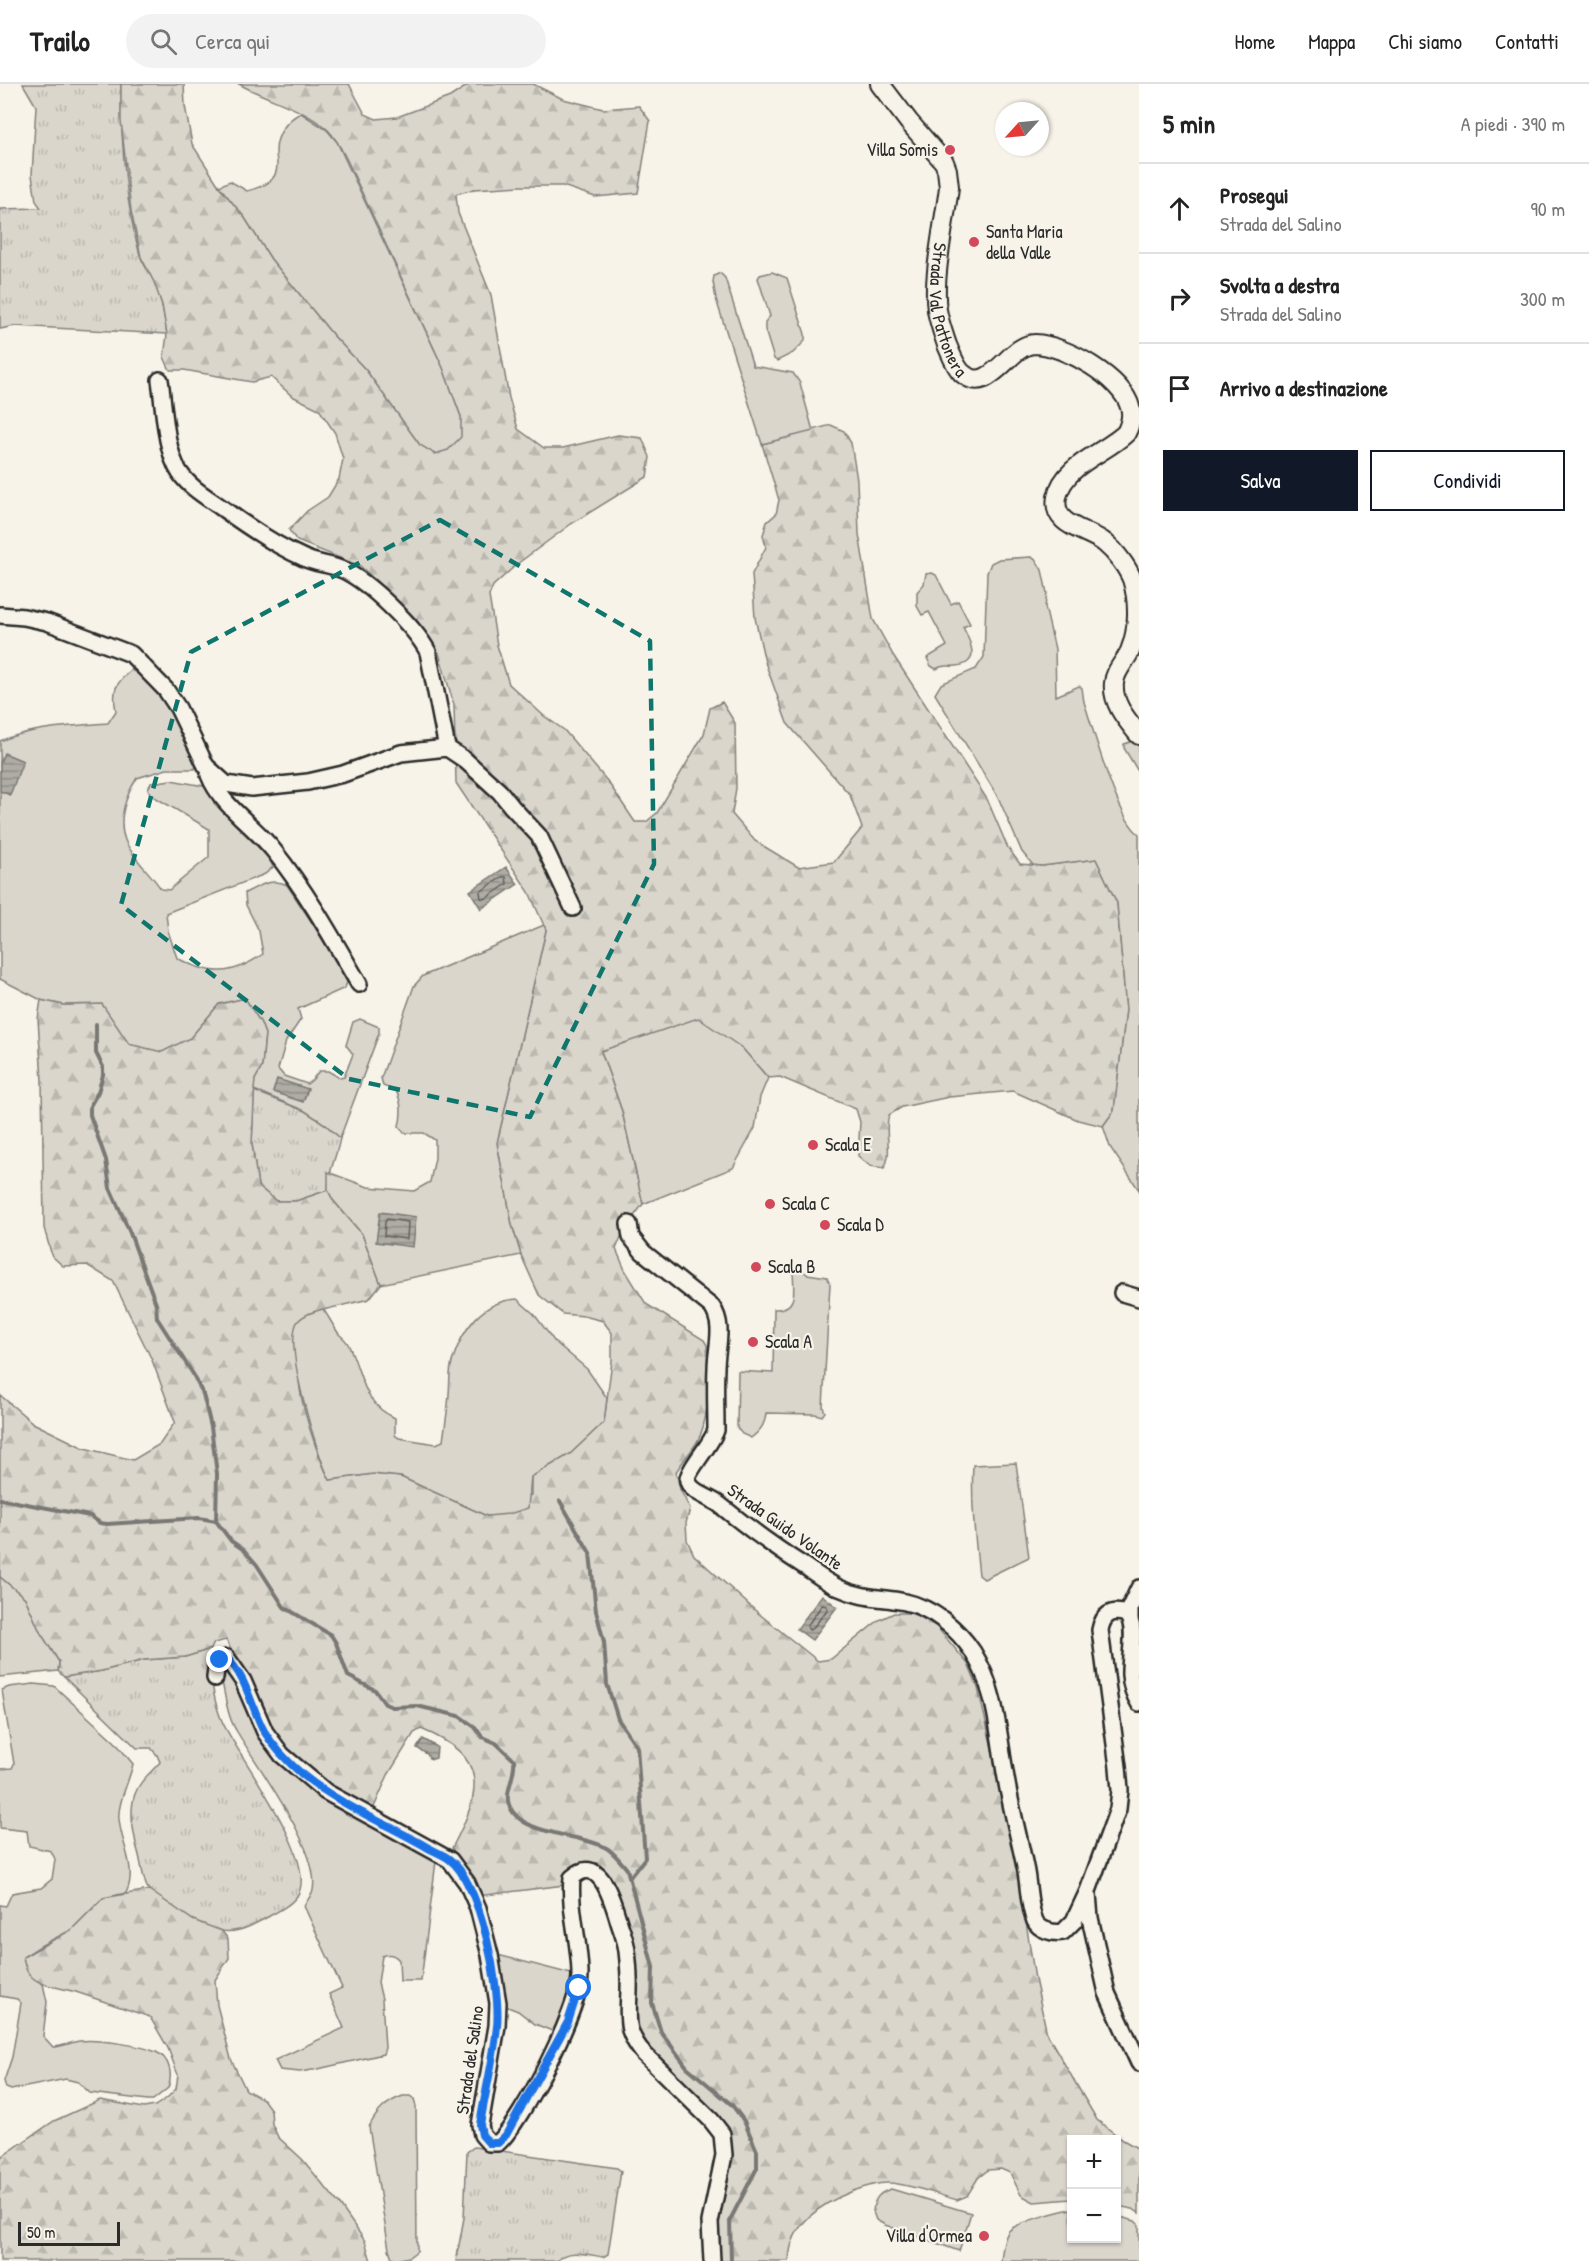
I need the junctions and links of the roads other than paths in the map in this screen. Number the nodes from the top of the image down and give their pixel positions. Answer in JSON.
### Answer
{"nodes":[{"id":1,"x":880,"y":84,"type":"edge"},
{"id":2,"x":160,"y":380,"type":"dead end"},
{"id":3,"x":1136,"y":576,"type":"edge"},
{"id":4,"x":0,"y":615,"type":"edge"},
{"id":5,"x":1139,"y":735,"type":"edge"},
{"id":6,"x":447,"y":748,"type":"junction"},
{"id":7,"x":206,"y":766,"type":"junction"},
{"id":8,"x":573,"y":908,"type":"dead end"},
{"id":9,"x":358,"y":984,"type":"dead end"},
{"id":10,"x":629,"y":1224,"type":"dead end"},
{"id":11,"x":1122,"y":1293,"type":"dead end"},
{"id":12,"x":1139,"y":1298,"type":"edge"},
{"id":13,"x":1139,"y":1588,"type":"edge"},
{"id":14,"x":1130,"y":1617,"type":"junction"},
{"id":15,"x":215,"y":1678,"type":"dead end"},
{"id":16,"x":1139,"y":1704,"type":"edge"},
{"id":17,"x":1088,"y":1891,"type":"junction"},
{"id":18,"x":1139,"y":2063,"type":"edge"},
{"id":19,"x":712,"y":2261,"type":"edge"}],
"edges":[{"from":1,"to":3,"type":"street","name":"Strada Val Pattonera"},
{"from":2,"to":6,"type":"street"},
{"from":3,"to":5,"type":"street","name":"Strada Val Pattonera"},
{"from":4,"to":7,"type":"street"},
{"from":6,"to":7,"type":"street"},
{"from":6,"to":8,"type":"street"},
{"from":7,"to":9,"type":"street"},
{"from":10,"to":17,"type":"street","name":"Strada Guido Volante"},
{"from":11,"to":12,"type":"street"},
{"from":13,"to":14,"type":"street"},
{"from":14,"to":16,"type":"street"},
{"from":14,"to":17,"type":"street","name":"Strada Guido Volante"},
{"from":15,"to":19,"type":"street","name":"Strada del Salino"},
{"from":17,"to":18,"type":"street","name":"Strada Guido Volante"}]}
